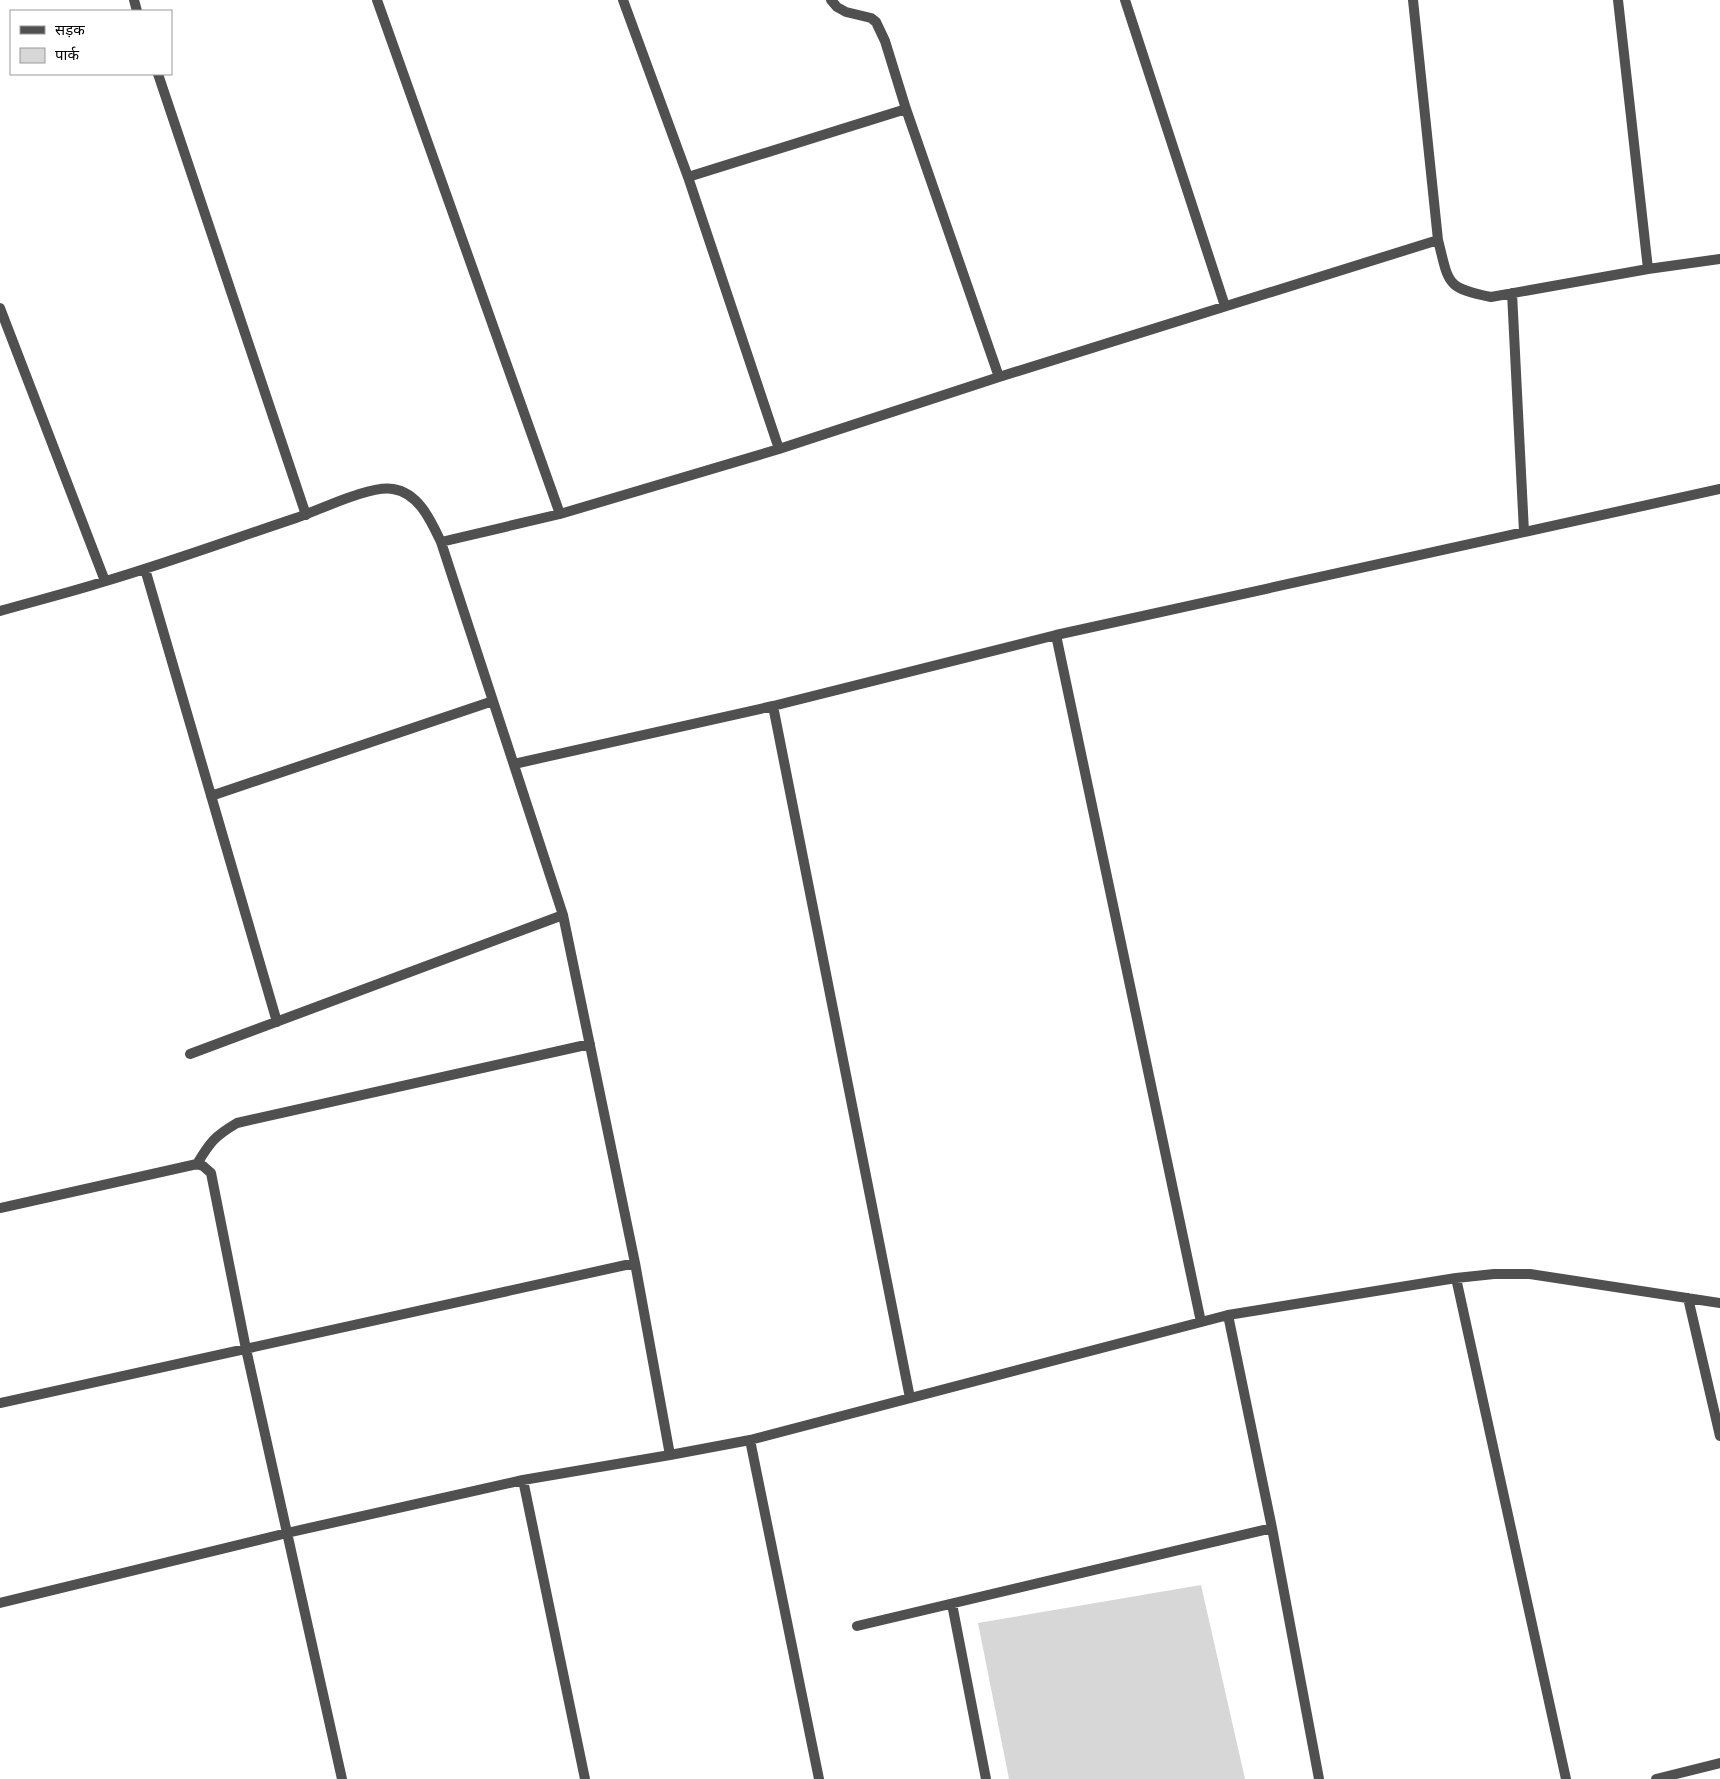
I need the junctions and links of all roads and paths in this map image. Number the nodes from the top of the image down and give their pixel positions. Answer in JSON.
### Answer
{"nodes":[{"id":1,"x":377,"y":0,"type":"edge"},
{"id":2,"x":623,"y":0,"type":"edge"},
{"id":3,"x":830,"y":0,"type":"edge"},
{"id":4,"x":1125,"y":0,"type":"edge"},
{"id":5,"x":1413,"y":0,"type":"edge"},
{"id":6,"x":1618,"y":0,"type":"edge"},
{"id":7,"x":158,"y":75,"type":"edge"},
{"id":8,"x":906,"y":109,"type":"junction"},
{"id":9,"x":688,"y":177,"type":"junction"},
{"id":10,"x":1438,"y":240,"type":"junction"},
{"id":11,"x":1720,"y":259,"type":"edge"},
{"id":12,"x":1648,"y":269,"type":"junction"},
{"id":13,"x":1512,"y":293,"type":"junction"},
{"id":14,"x":1225,"y":306,"type":"junction"},
{"id":15,"x":0,"y":308,"type":"edge"},
{"id":16,"x":1000,"y":376,"type":"junction"},
{"id":17,"x":780,"y":449,"type":"junction"},
{"id":18,"x":1720,"y":489,"type":"edge"},
{"id":19,"x":560,"y":514,"type":"junction"},
{"id":20,"x":306,"y":515,"type":"junction"},
{"id":21,"x":1524,"y":532,"type":"junction"},
{"id":22,"x":442,"y":542,"type":"junction"},
{"id":23,"x":145,"y":569,"type":"junction"},
{"id":24,"x":105,"y":582,"type":"junction"},
{"id":25,"x":0,"y":611,"type":"edge"},
{"id":26,"x":1056,"y":635,"type":"junction"},
{"id":27,"x":493,"y":701,"type":"junction"},
{"id":28,"x":773,"y":706,"type":"junction"},
{"id":29,"x":514,"y":764,"type":"junction"},
{"id":30,"x":211,"y":796,"type":"junction"},
{"id":31,"x":563,"y":915,"type":"junction"},
{"id":32,"x":277,"y":1022,"type":"junction"},
{"id":33,"x":590,"y":1044,"type":"junction"},
{"id":34,"x":190,"y":1054,"type":"dead end"},
{"id":35,"x":197,"y":1164,"type":"junction"},
{"id":36,"x":0,"y":1208,"type":"edge"},
{"id":37,"x":635,"y":1263,"type":"junction"},
{"id":38,"x":1456,"y":1278,"type":"junction"},
{"id":39,"x":1688,"y":1298,"type":"junction"},
{"id":40,"x":1720,"y":1303,"type":"edge"},
{"id":41,"x":1228,"y":1315,"type":"junction"},
{"id":42,"x":1201,"y":1322,"type":"junction"},
{"id":43,"x":246,"y":1349,"type":"junction"},
{"id":44,"x":910,"y":1398,"type":"junction"},
{"id":45,"x":0,"y":1403,"type":"edge"},
{"id":46,"x":1720,"y":1436,"type":"edge"},
{"id":47,"x":750,"y":1440,"type":"junction"},
{"id":48,"x":670,"y":1455,"type":"junction"},
{"id":49,"x":523,"y":1480,"type":"junction"},
{"id":50,"x":1272,"y":1528,"type":"junction"},
{"id":51,"x":287,"y":1532,"type":"junction"},
{"id":52,"x":0,"y":1603,"type":"edge"},
{"id":53,"x":952,"y":1604,"type":"junction"},
{"id":54,"x":857,"y":1626,"type":"dead end"},
{"id":55,"x":1720,"y":1763,"type":"edge"},
{"id":56,"x":342,"y":1779,"type":"edge"},
{"id":57,"x":585,"y":1779,"type":"edge"},
{"id":58,"x":820,"y":1779,"type":"edge"},
{"id":59,"x":986,"y":1779,"type":"edge"},
{"id":60,"x":1320,"y":1779,"type":"edge"},
{"id":61,"x":1566,"y":1779,"type":"edge"},
{"id":62,"x":1656,"y":1779,"type":"edge"}],
"edges":[{"from":1,"to":19,"type":"street"},
{"from":2,"to":9,"type":"street"},
{"from":3,"to":8,"type":"street"},
{"from":4,"to":14,"type":"street"},
{"from":5,"to":10,"type":"street"},
{"from":6,"to":12,"type":"street"},
{"from":7,"to":20,"type":"street"},
{"from":8,"to":9,"type":"street"},
{"from":8,"to":16,"type":"street"},
{"from":9,"to":17,"type":"street"},
{"from":10,"to":13,"type":"street"},
{"from":10,"to":14,"type":"street"},
{"from":11,"to":12,"type":"street"},
{"from":12,"to":13,"type":"street"},
{"from":13,"to":21,"type":"street"},
{"from":14,"to":16,"type":"street"},
{"from":15,"to":24,"type":"street"},
{"from":16,"to":17,"type":"street"},
{"from":17,"to":19,"type":"street"},
{"from":18,"to":21,"type":"street"},
{"from":19,"to":22,"type":"street"},
{"from":20,"to":22,"type":"street"},
{"from":20,"to":23,"type":"street"},
{"from":21,"to":26,"type":"street"},
{"from":22,"to":27,"type":"street"},
{"from":23,"to":24,"type":"street"},
{"from":23,"to":30,"type":"street"},
{"from":24,"to":25,"type":"street"},
{"from":26,"to":28,"type":"street"},
{"from":26,"to":42,"type":"street"},
{"from":27,"to":29,"type":"street"},
{"from":27,"to":30,"type":"street"},
{"from":28,"to":29,"type":"street"},
{"from":28,"to":44,"type":"street"},
{"from":29,"to":31,"type":"street"},
{"from":30,"to":32,"type":"street"},
{"from":31,"to":32,"type":"street"},
{"from":31,"to":33,"type":"street"},
{"from":32,"to":34,"type":"street"},
{"from":33,"to":35,"type":"street"},
{"from":33,"to":37,"type":"street"},
{"from":35,"to":36,"type":"street"},
{"from":35,"to":43,"type":"street"},
{"from":37,"to":43,"type":"street"},
{"from":37,"to":48,"type":"street"},
{"from":38,"to":39,"type":"street"},
{"from":38,"to":41,"type":"street"},
{"from":38,"to":61,"type":"street"},
{"from":39,"to":40,"type":"street"},
{"from":39,"to":46,"type":"street"},
{"from":41,"to":42,"type":"street"},
{"from":41,"to":50,"type":"street"},
{"from":42,"to":44,"type":"street"},
{"from":43,"to":45,"type":"street"},
{"from":43,"to":51,"type":"street"},
{"from":44,"to":47,"type":"street"},
{"from":47,"to":48,"type":"street"},
{"from":47,"to":58,"type":"street"},
{"from":48,"to":49,"type":"street"},
{"from":49,"to":51,"type":"street"},
{"from":49,"to":57,"type":"street"},
{"from":50,"to":53,"type":"street"},
{"from":50,"to":60,"type":"street"},
{"from":51,"to":52,"type":"street"},
{"from":51,"to":56,"type":"street"},
{"from":53,"to":54,"type":"street"},
{"from":53,"to":59,"type":"street"},
{"from":55,"to":62,"type":"street"}]}
